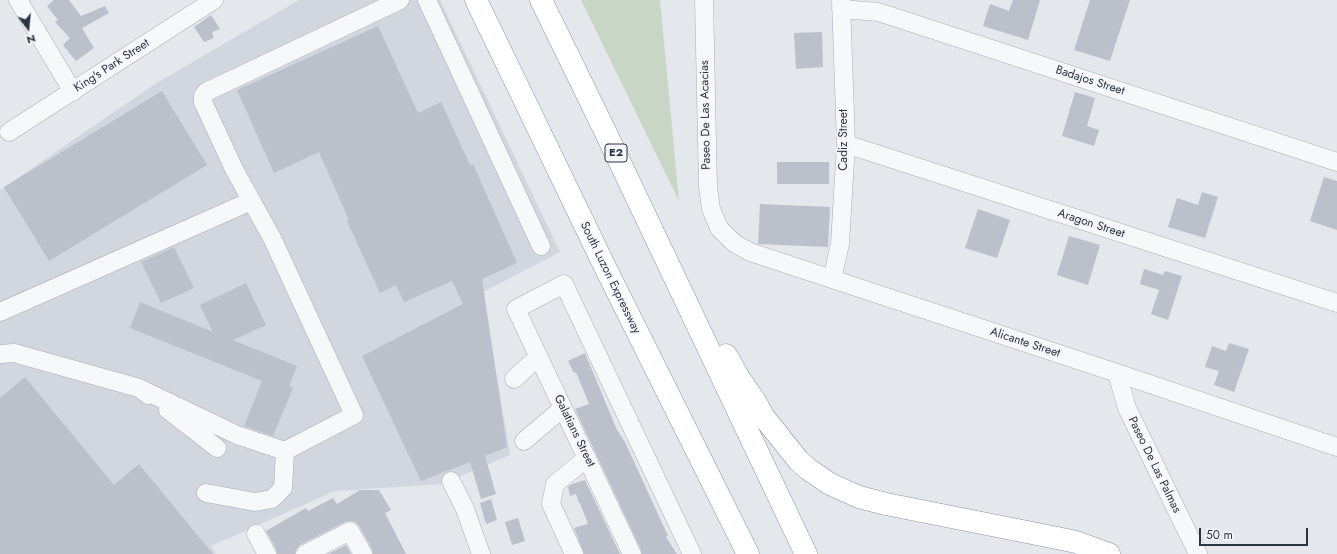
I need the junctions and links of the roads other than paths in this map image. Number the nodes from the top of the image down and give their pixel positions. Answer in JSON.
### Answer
{"nodes":[{"id":1,"x":18,"y":0,"type":"edge"},
{"id":2,"x":400,"y":0,"type":"edge"},
{"id":3,"x":427,"y":0,"type":"edge"},
{"id":4,"x":476,"y":0,"type":"edge"},
{"id":5,"x":541,"y":0,"type":"edge"},
{"id":6,"x":704,"y":0,"type":"edge"},
{"id":7,"x":202,"y":3,"type":"edge"},
{"id":8,"x":841,"y":5,"type":"edge"},
{"id":9,"x":73,"y":92,"type":"junction"},
{"id":10,"x":9,"y":132,"type":"dead end"},
{"id":11,"x":846,"y":144,"type":"junction"},
{"id":12,"x":1337,"y":162,"type":"edge"},
{"id":13,"x":252,"y":200,"type":"junction"},
{"id":14,"x":719,"y":228,"type":"joint"},
{"id":15,"x":541,"y":246,"type":"dead end"},
{"id":16,"x":832,"y":279,"type":"junction"},
{"id":17,"x":1337,"y":303,"type":"edge"},
{"id":18,"x":688,"y":306,"type":"junction"},
{"id":19,"x":0,"y":312,"type":"edge"},
{"id":20,"x":0,"y":354,"type":"edge"},
{"id":21,"x":538,"y":357,"type":"junction"},
{"id":22,"x":1117,"y":373,"type":"junction"},
{"id":23,"x":514,"y":379,"type":"dead end"},
{"id":24,"x":139,"y":388,"type":"junction"},
{"id":25,"x":563,"y":408,"type":"junction"},
{"id":26,"x":524,"y":441,"type":"dead end"},
{"id":27,"x":1337,"y":447,"type":"edge"},
{"id":28,"x":217,"y":448,"type":"dead end"},
{"id":29,"x":285,"y":450,"type":"junction"},
{"id":30,"x":587,"y":458,"type":"junction"},
{"id":31,"x":451,"y":481,"type":"dead end"},
{"id":32,"x":206,"y":493,"type":"dead end"},
{"id":33,"x":256,"y":534,"type":"dead end"},
{"id":34,"x":1196,"y":552,"type":"edge"},
{"id":35,"x":267,"y":554,"type":"edge"},
{"id":36,"x":305,"y":554,"type":"edge"},
{"id":37,"x":363,"y":554,"type":"edge"},
{"id":38,"x":481,"y":554,"type":"edge"},
{"id":39,"x":574,"y":554,"type":"edge"},
{"id":40,"x":632,"y":554,"type":"edge"},
{"id":41,"x":692,"y":554,"type":"edge"},
{"id":42,"x":748,"y":554,"type":"edge"},
{"id":43,"x":806,"y":554,"type":"edge"},
{"id":44,"x":1109,"y":554,"type":"edge"},
{"id":45,"x":1214,"y":554,"type":"edge"}],
"edges":[{"from":1,"to":9,"type":"street"},
{"from":2,"to":13,"type":"street"},
{"from":3,"to":15,"type":"street"},
{"from":4,"to":42,"type":"highway","name":"South Luzon Expressway"},
{"from":5,"to":18,"type":"highway","number":"E2"},
{"from":6,"to":14,"type":"street","name":"Paseo De Las Acacias"},
{"from":7,"to":9,"type":"street","name":"King's Park Street"},
{"from":8,"to":11,"type":"street","name":"Cadiz Street"},
{"from":8,"to":12,"type":"street","name":"Badajos Street"},
{"from":9,"to":10,"type":"street","name":"King's Park Street"},
{"from":11,"to":16,"type":"street","name":"Cadiz Street"},
{"from":11,"to":17,"type":"street","name":"Aragon Street"},
{"from":13,"to":19,"type":"street"},
{"from":13,"to":29,"type":"street"},
{"from":14,"to":16,"type":"street","name":"Alicante Street"},
{"from":16,"to":22,"type":"street","name":"Alicante Street"},
{"from":18,"to":43,"type":"highway","number":"E2"},
{"from":18,"to":44,"type":"highway"},
{"from":20,"to":24,"type":"street"},
{"from":21,"to":23,"type":"street"},
{"from":21,"to":25,"type":"street","name":"Galatians Street"},
{"from":21,"to":41,"type":"street","name":"Galatians Street"},
{"from":22,"to":27,"type":"street","name":"Alicante Street"},
{"from":22,"to":34,"type":"street","name":"Paseo De Las Palmas"},
{"from":24,"to":28,"type":"street"},
{"from":24,"to":29,"type":"street"},
{"from":25,"to":26,"type":"street"},
{"from":25,"to":30,"type":"street","name":"Galatians Street"},
{"from":29,"to":32,"type":"street"},
{"from":30,"to":39,"type":"street"},
{"from":30,"to":40,"type":"street","name":"Galatians Street"},
{"from":31,"to":38,"type":"street"},
{"from":33,"to":35,"type":"street"},
{"from":34,"to":45,"type":"street"},
{"from":36,"to":37,"type":"street"}]}
